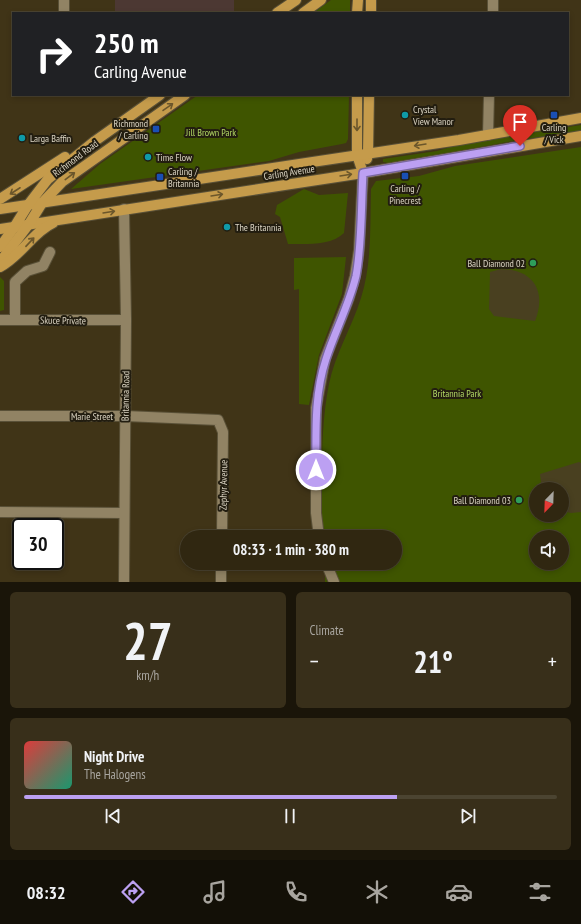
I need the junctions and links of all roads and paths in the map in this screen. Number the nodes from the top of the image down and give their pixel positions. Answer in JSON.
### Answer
{"nodes":[{"id":1,"x":64,"y":0,"type":"edge"},
{"id":2,"x":321,"y":0,"type":"edge"},
{"id":3,"x":358,"y":0,"type":"edge"},
{"id":4,"x":371,"y":0,"type":"edge"},
{"id":5,"x":493,"y":0,"type":"edge"},
{"id":6,"x":290,"y":2,"type":"edge"},
{"id":7,"x":64,"y":12,"type":"edge"},
{"id":8,"x":278,"y":12,"type":"edge"},
{"id":9,"x":304,"y":12,"type":"edge"},
{"id":10,"x":357,"y":12,"type":"edge"},
{"id":11,"x":371,"y":12,"type":"edge"},
{"id":12,"x":493,"y":12,"type":"edge"},
{"id":13,"x":159,"y":96,"type":"edge"},
{"id":14,"x":184,"y":96,"type":"edge"},
{"id":15,"x":357,"y":96,"type":"edge"},
{"id":16,"x":369,"y":96,"type":"edge"},
{"id":17,"x":489,"y":96,"type":"edge"},
{"id":18,"x":141,"y":108,"type":"junction"},
{"id":19,"x":151,"y":118,"type":"junction"},
{"id":20,"x":581,"y":118,"type":"edge"},
{"id":21,"x":488,"y":135,"type":"junction"},
{"id":22,"x":581,"y":136,"type":"edge"},
{"id":23,"x":95,"y":141,"type":"junction"},
{"id":24,"x":368,"y":153,"type":"junction"},
{"id":25,"x":357,"y":155,"type":"junction"},
{"id":26,"x":363,"y":173,"type":"junction"},
{"id":27,"x":0,"y":199,"type":"edge"},
{"id":28,"x":42,"y":203,"type":"junction"},
{"id":29,"x":28,"y":205,"type":"junction"},
{"id":30,"x":0,"y":209,"type":"edge"},
{"id":31,"x":124,"y":209,"type":"junction"},
{"id":32,"x":70,"y":218,"type":"junction"},
{"id":33,"x":29,"y":224,"type":"junction"},
{"id":34,"x":15,"y":226,"type":"junction"},
{"id":35,"x":0,"y":228,"type":"edge"},
{"id":36,"x":0,"y":247,"type":"edge"},
{"id":37,"x":50,"y":252,"type":"dead end"},
{"id":38,"x":0,"y":262,"type":"edge"},
{"id":39,"x":0,"y":267,"type":"edge"},
{"id":40,"x":15,"y":319,"type":"junction"},
{"id":41,"x":0,"y":320,"type":"edge"},
{"id":42,"x":126,"y":320,"type":"junction"},
{"id":43,"x":0,"y":416,"type":"edge"},
{"id":44,"x":125,"y":416,"type":"junction"},
{"id":45,"x":224,"y":432,"type":"joint"},
{"id":46,"x":0,"y":512,"type":"edge"},
{"id":47,"x":124,"y":512,"type":"junction"},
{"id":48,"x":222,"y":530,"type":"edge"},
{"id":49,"x":318,"y":530,"type":"edge"},
{"id":50,"x":222,"y":570,"type":"edge"},
{"id":51,"x":329,"y":570,"type":"edge"},
{"id":52,"x":124,"y":582,"type":"edge"},
{"id":53,"x":221,"y":582,"type":"edge"},
{"id":54,"x":334,"y":582,"type":"edge"}],
"edges":[{"from":1,"to":7,"type":"street"},
{"from":2,"to":9,"type":"main road"},
{"from":3,"to":10,"type":"main road"},
{"from":4,"to":11,"type":"main road"},
{"from":5,"to":12,"type":"street"},
{"from":6,"to":8,"type":"main road"},
{"from":13,"to":18,"type":"main road","name":"Richmond Road"},
{"from":19,"to":14,"type":"main road","name":"Richmond Road","one_way":true},
{"from":15,"to":25,"type":"main road","one_way":true},
{"from":16,"to":24,"type":"main road"},
{"from":17,"to":21,"type":"street"},
{"from":18,"to":19,"type":"main road"},
{"from":18,"to":23,"type":"main road","name":"Richmond Road"},
{"from":28,"to":19,"type":"main road","name":"Richmond Road","one_way":true},
{"from":20,"to":21,"type":"main road","name":"Carling Avenue"},
{"from":21,"to":24,"type":"main road","name":"Carling Avenue","one_way":true},
{"from":22,"to":26,"type":"main road","name":"Carling Avenue"},
{"from":23,"to":27,"type":"main road","one_way":true},
{"from":23,"to":29,"type":"main road","name":"Richmond Road"},
{"from":24,"to":25,"type":"main road","name":"Carling Avenue"},
{"from":24,"to":26,"type":"main road"},
{"from":25,"to":26,"type":"main road"},
{"from":25,"to":28,"type":"main road","name":"Carling Avenue"},
{"from":31,"to":26,"type":"main road","name":"Carling Avenue","one_way":true},
{"from":26,"to":49,"type":"street"},
{"from":28,"to":29,"type":"main road","name":"Carling Avenue"},
{"from":28,"to":33,"type":"main road","name":"Richmond Road"},
{"from":29,"to":30,"type":"main road","name":"Carling Avenue"},
{"from":29,"to":34,"type":"main road","name":"Richmond Road"},
{"from":32,"to":31,"type":"main road","name":"Carling Avenue","one_way":true},
{"from":31,"to":42,"type":"street","name":"Britannia Road"},
{"from":32,"to":33,"type":"main road","name":"Carling Avenue"},
{"from":39,"to":32,"type":"main road","one_way":true},
{"from":33,"to":34,"type":"main road","name":"Carling Avenue"},
{"from":33,"to":38,"type":"main road","name":"Richmond Road"},
{"from":34,"to":35,"type":"main road","name":"Carling Avenue"},
{"from":34,"to":36,"type":"main road","name":"Richmond Road"},
{"from":37,"to":40,"type":"street"},
{"from":40,"to":41,"type":"street","name":"Skuce Private"},
{"from":40,"to":42,"type":"street","name":"Skuce Private"},
{"from":42,"to":44,"type":"street","name":"Britannia Road"},
{"from":43,"to":44,"type":"street","name":"Marie Street"},
{"from":44,"to":45,"type":"street","name":"Marie Street"},
{"from":44,"to":47,"type":"street","name":"Britannia Road"},
{"from":45,"to":48,"type":"street","name":"Zephyr Avenue"},
{"from":46,"to":47,"type":"street"},
{"from":47,"to":52,"type":"street","name":"Britannia Road"},
{"from":50,"to":53,"type":"street"},
{"from":51,"to":54,"type":"street"}]}
